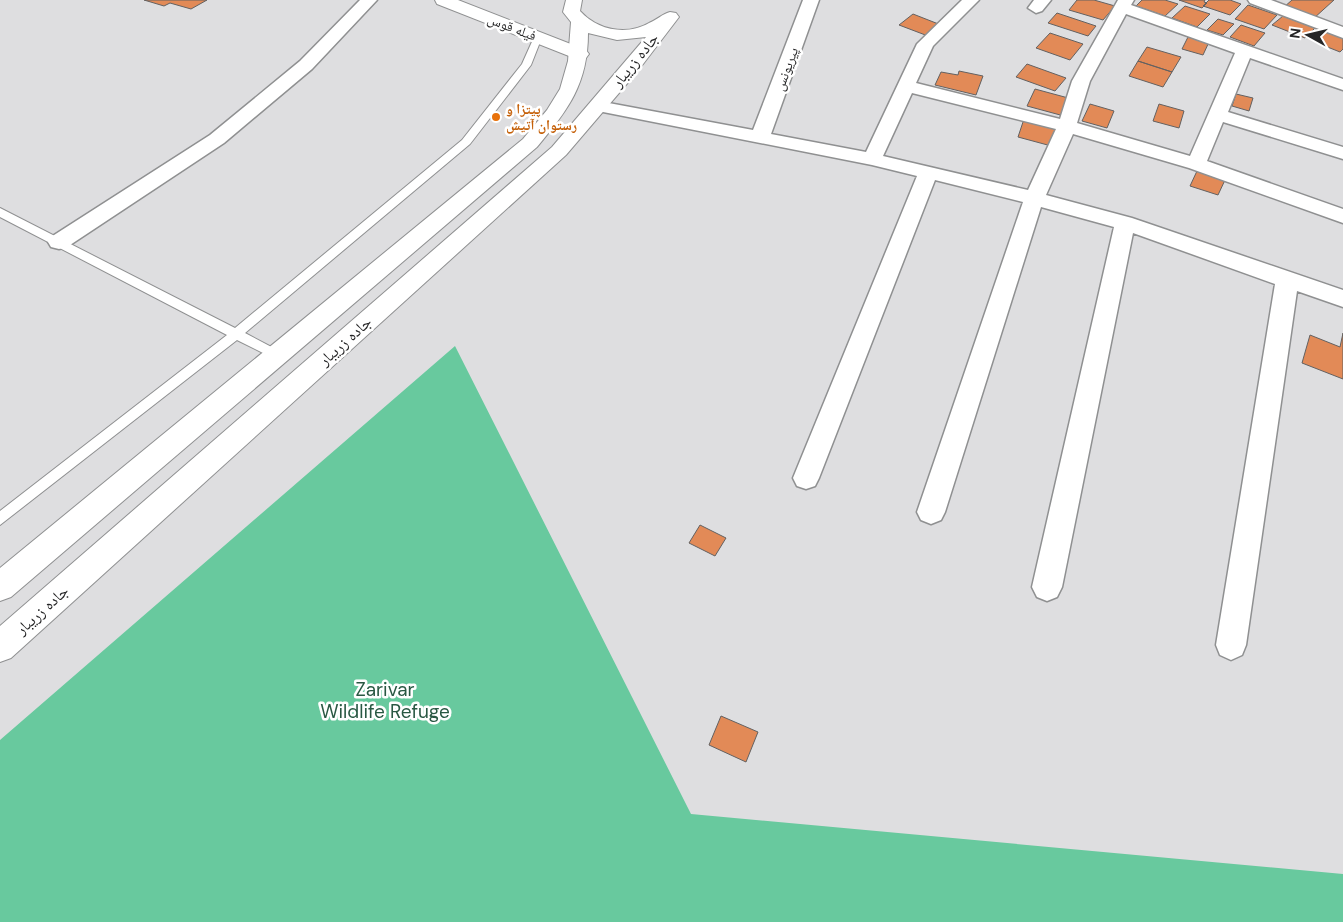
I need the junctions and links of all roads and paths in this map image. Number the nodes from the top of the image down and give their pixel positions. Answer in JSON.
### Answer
{"nodes":[{"id":1,"x":369,"y":0,"type":"edge"},
{"id":2,"x":443,"y":0,"type":"edge"},
{"id":3,"x":811,"y":0,"type":"edge"},
{"id":4,"x":971,"y":0,"type":"edge"},
{"id":5,"x":1256,"y":0,"type":"edge"},
{"id":6,"x":1124,"y":4,"type":"edge"},
{"id":7,"x":672,"y":5,"type":"edge"},
{"id":8,"x":576,"y":12,"type":"edge"},
{"id":9,"x":1343,"y":33,"type":"edge"},
{"id":10,"x":538,"y":37,"type":"junction"},
{"id":11,"x":1245,"y":50,"type":"junction"},
{"id":12,"x":580,"y":54,"type":"junction"},
{"id":13,"x":1343,"y":85,"type":"edge"},
{"id":14,"x":906,"y":86,"type":"junction"},
{"id":15,"x":598,"y":106,"type":"junction"},
{"id":16,"x":1216,"y":114,"type":"junction"},
{"id":17,"x":1067,"y":126,"type":"junction"},
{"id":18,"x":760,"y":138,"type":"junction"},
{"id":19,"x":1343,"y":153,"type":"edge"},
{"id":20,"x":872,"y":159,"type":"junction"},
{"id":21,"x":1196,"y":164,"type":"junction"},
{"id":22,"x":928,"y":172,"type":"junction"},
{"id":23,"x":1034,"y":198,"type":"junction"},
{"id":24,"x":0,"y":212,"type":"edge"},
{"id":25,"x":1343,"y":216,"type":"edge"},
{"id":26,"x":1125,"y":223,"type":"junction"},
{"id":27,"x":59,"y":242,"type":"junction"},
{"id":28,"x":1287,"y":280,"type":"junction"},
{"id":29,"x":1343,"y":299,"type":"edge"},
{"id":30,"x":235,"y":335,"type":"junction"},
{"id":31,"x":275,"y":354,"type":"junction"},
{"id":32,"x":806,"y":478,"type":"dead end"},
{"id":33,"x":931,"y":512,"type":"dead end"},
{"id":34,"x":0,"y":519,"type":"edge"},
{"id":35,"x":0,"y":586,"type":"edge"},
{"id":36,"x":1047,"y":587,"type":"dead end"},
{"id":37,"x":1231,"y":646,"type":"dead end"},
{"id":38,"x":0,"y":647,"type":"edge"}],
"edges":[{"from":1,"to":27,"type":"street"},
{"from":2,"to":10,"type":"main road","name":"فیله قوس"},
{"from":3,"to":18,"type":"street","name":"پیریونس"},
{"from":4,"to":14,"type":"street"},
{"from":5,"to":9,"type":"street"},
{"from":6,"to":11,"type":"street"},
{"from":6,"to":17,"type":"street"},
{"from":7,"to":8,"type":"main road"},
{"from":7,"to":15,"type":"main road","name":"جاده زریبار"},
{"from":8,"to":12,"type":"main road","name":"جاده زریبار"},
{"from":10,"to":12,"type":"main road","name":"فیله قوس"},
{"from":10,"to":30,"type":"lane"},
{"from":11,"to":13,"type":"street"},
{"from":11,"to":16,"type":"street"},
{"from":12,"to":31,"type":"main road","name":"جاده زریبار"},
{"from":14,"to":17,"type":"street"},
{"from":14,"to":20,"type":"street"},
{"from":15,"to":18,"type":"street"},
{"from":15,"to":38,"type":"main road","name":"جاده زریبار"},
{"from":16,"to":19,"type":"street"},
{"from":16,"to":21,"type":"street"},
{"from":17,"to":21,"type":"street"},
{"from":17,"to":23,"type":"street"},
{"from":18,"to":20,"type":"street"},
{"from":20,"to":22,"type":"street"},
{"from":21,"to":25,"type":"street"},
{"from":22,"to":23,"type":"street"},
{"from":22,"to":32,"type":"street"},
{"from":23,"to":26,"type":"street"},
{"from":23,"to":33,"type":"street"},
{"from":24,"to":27,"type":"lane"},
{"from":26,"to":28,"type":"street"},
{"from":26,"to":36,"type":"street"},
{"from":27,"to":30,"type":"lane"},
{"from":28,"to":29,"type":"street"},
{"from":28,"to":37,"type":"street"},
{"from":30,"to":31,"type":"lane"},
{"from":30,"to":34,"type":"lane"},
{"from":31,"to":35,"type":"main road","name":"جاده زریبار"}]}
